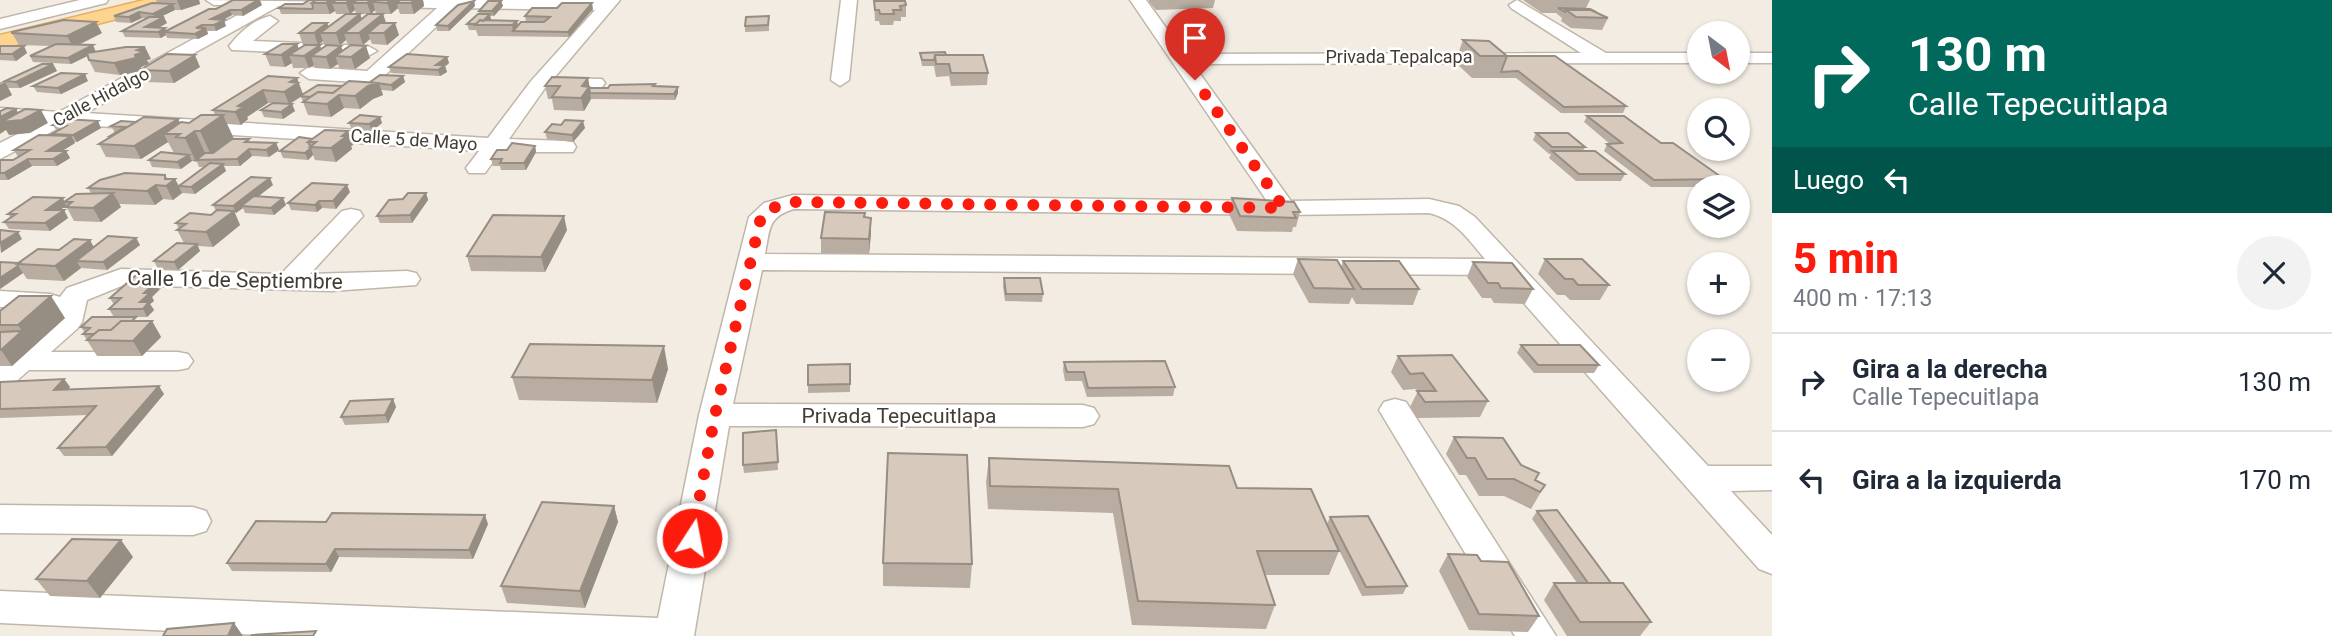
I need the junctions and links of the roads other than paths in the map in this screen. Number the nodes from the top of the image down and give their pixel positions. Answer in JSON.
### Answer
{"nodes":[{"id":1,"x":50,"y":0,"type":"edge"},
{"id":2,"x":100,"y":0,"type":"edge"},
{"id":3,"x":131,"y":0,"type":"edge"},
{"id":4,"x":168,"y":0,"type":"edge"},
{"id":5,"x":214,"y":0,"type":"edge"},
{"id":6,"x":849,"y":0,"type":"edge"},
{"id":7,"x":1138,"y":0,"type":"edge"},
{"id":8,"x":609,"y":2,"type":"edge"},
{"id":9,"x":452,"y":3,"type":"junction"},
{"id":10,"x":1517,"y":5,"type":"dead end"},
{"id":11,"x":279,"y":10,"type":"edge"},
{"id":12,"x":32,"y":16,"type":"junction"},
{"id":13,"x":0,"y":24,"type":"edge"},
{"id":14,"x":0,"y":32,"type":"edge"},
{"id":15,"x":0,"y":42,"type":"edge"},
{"id":16,"x":204,"y":42,"type":"junction"},
{"id":17,"x":241,"y":43,"type":"junction"},
{"id":18,"x":368,"y":51,"type":"edge"},
{"id":19,"x":1602,"y":58,"type":"junction"},
{"id":20,"x":1687,"y":58,"type":"edge"},
{"id":21,"x":1750,"y":58,"type":"edge"},
{"id":22,"x":1772,"y":58,"type":"edge"},
{"id":23,"x":1181,"y":59,"type":"junction"},
{"id":24,"x":309,"y":73,"type":"dead end"},
{"id":25,"x":840,"y":80,"type":"dead end"},
{"id":26,"x":595,"y":83,"type":"dead end"},
{"id":27,"x":538,"y":85,"type":"junction"},
{"id":28,"x":0,"y":114,"type":"edge"},
{"id":29,"x":63,"y":118,"type":"junction"},
{"id":30,"x":494,"y":145,"type":"junction"},
{"id":31,"x":565,"y":146,"type":"dead end"},
{"id":32,"x":0,"y":152,"type":"edge"},
{"id":33,"x":477,"y":168,"type":"dead end"},
{"id":34,"x":1284,"y":208,"type":"junction"},
{"id":35,"x":351,"y":216,"type":"dead end"},
{"id":36,"x":751,"y":262,"type":"junction"},
{"id":37,"x":1507,"y":267,"type":"junction"},
{"id":38,"x":407,"y":279,"type":"dead end"},
{"id":39,"x":288,"y":282,"type":"junction"},
{"id":40,"x":0,"y":299,"type":"edge"},
{"id":41,"x":70,"y":303,"type":"junction"},
{"id":42,"x":178,"y":361,"type":"dead end"},
{"id":43,"x":10,"y":370,"type":"edge"},
{"id":44,"x":1395,"y":410,"type":"dead end"},
{"id":45,"x":715,"y":415,"type":"junction"},
{"id":46,"x":1083,"y":416,"type":"dead end"},
{"id":47,"x":1772,"y":478,"type":"edge"},
{"id":48,"x":1701,"y":479,"type":"junction"},
{"id":49,"x":0,"y":519,"type":"edge"},
{"id":50,"x":193,"y":521,"type":"dead end"},
{"id":51,"x":1772,"y":559,"type":"edge"},
{"id":52,"x":0,"y":607,"type":"edge"},
{"id":53,"x":665,"y":636,"type":"edge"},
{"id":54,"x":674,"y":636,"type":"edge"},
{"id":55,"x":1536,"y":636,"type":"edge"}],
"edges":[{"from":1,"to":12,"type":"street"},
{"from":2,"to":12,"type":"street"},
{"from":3,"to":14,"type":"main road"},
{"from":4,"to":15,"type":"main road"},
{"from":5,"to":11,"type":"street"},
{"from":6,"to":25,"type":"street"},
{"from":7,"to":23,"type":"street"},
{"from":8,"to":9,"type":"street"},
{"from":8,"to":27,"type":"street","name":"Calle 5 de Mayo"},
{"from":9,"to":11,"type":"street"},
{"from":9,"to":24,"type":"street"},
{"from":10,"to":19,"type":"street"},
{"from":11,"to":16,"type":"street","name":"Calle Hidalgo"},
{"from":11,"to":17,"type":"street"},
{"from":12,"to":13,"type":"street"},
{"from":16,"to":17,"type":"street"},
{"from":16,"to":29,"type":"street","name":"Calle Hidalgo"},
{"from":17,"to":18,"type":"street"},
{"from":19,"to":20,"type":"street","name":"Privada Tepalcapa"},
{"from":19,"to":23,"type":"street","name":"Privada Tepalcapa"},
{"from":21,"to":22,"type":"street"},
{"from":23,"to":34,"type":"street"},
{"from":26,"to":27,"type":"street"},
{"from":27,"to":30,"type":"street","name":"Calle 5 de Mayo"},
{"from":28,"to":29,"type":"street","name":"Calle 5 de Mayo"},
{"from":29,"to":30,"type":"street","name":"Calle 5 de Mayo"},
{"from":29,"to":32,"type":"street","name":"Calle Hidalgo"},
{"from":30,"to":31,"type":"street"},
{"from":30,"to":33,"type":"street","name":"Calle 5 de Mayo"},
{"from":34,"to":36,"type":"street"},
{"from":34,"to":37,"type":"street"},
{"from":35,"to":39,"type":"street"},
{"from":36,"to":37,"type":"street"},
{"from":36,"to":45,"type":"street"},
{"from":37,"to":48,"type":"street"},
{"from":38,"to":39,"type":"street","name":"Calle 16 de Septiembre"},
{"from":39,"to":41,"type":"street","name":"Calle 16 de Septiembre"},
{"from":40,"to":41,"type":"street"},
{"from":41,"to":43,"type":"street"},
{"from":42,"to":43,"type":"street"},
{"from":44,"to":55,"type":"street"},
{"from":45,"to":46,"type":"street","name":"Privada Tepecuitlapa"},
{"from":45,"to":54,"type":"street"},
{"from":47,"to":48,"type":"street"},
{"from":48,"to":51,"type":"street"},
{"from":49,"to":50,"type":"street"},
{"from":52,"to":53,"type":"street"}]}
